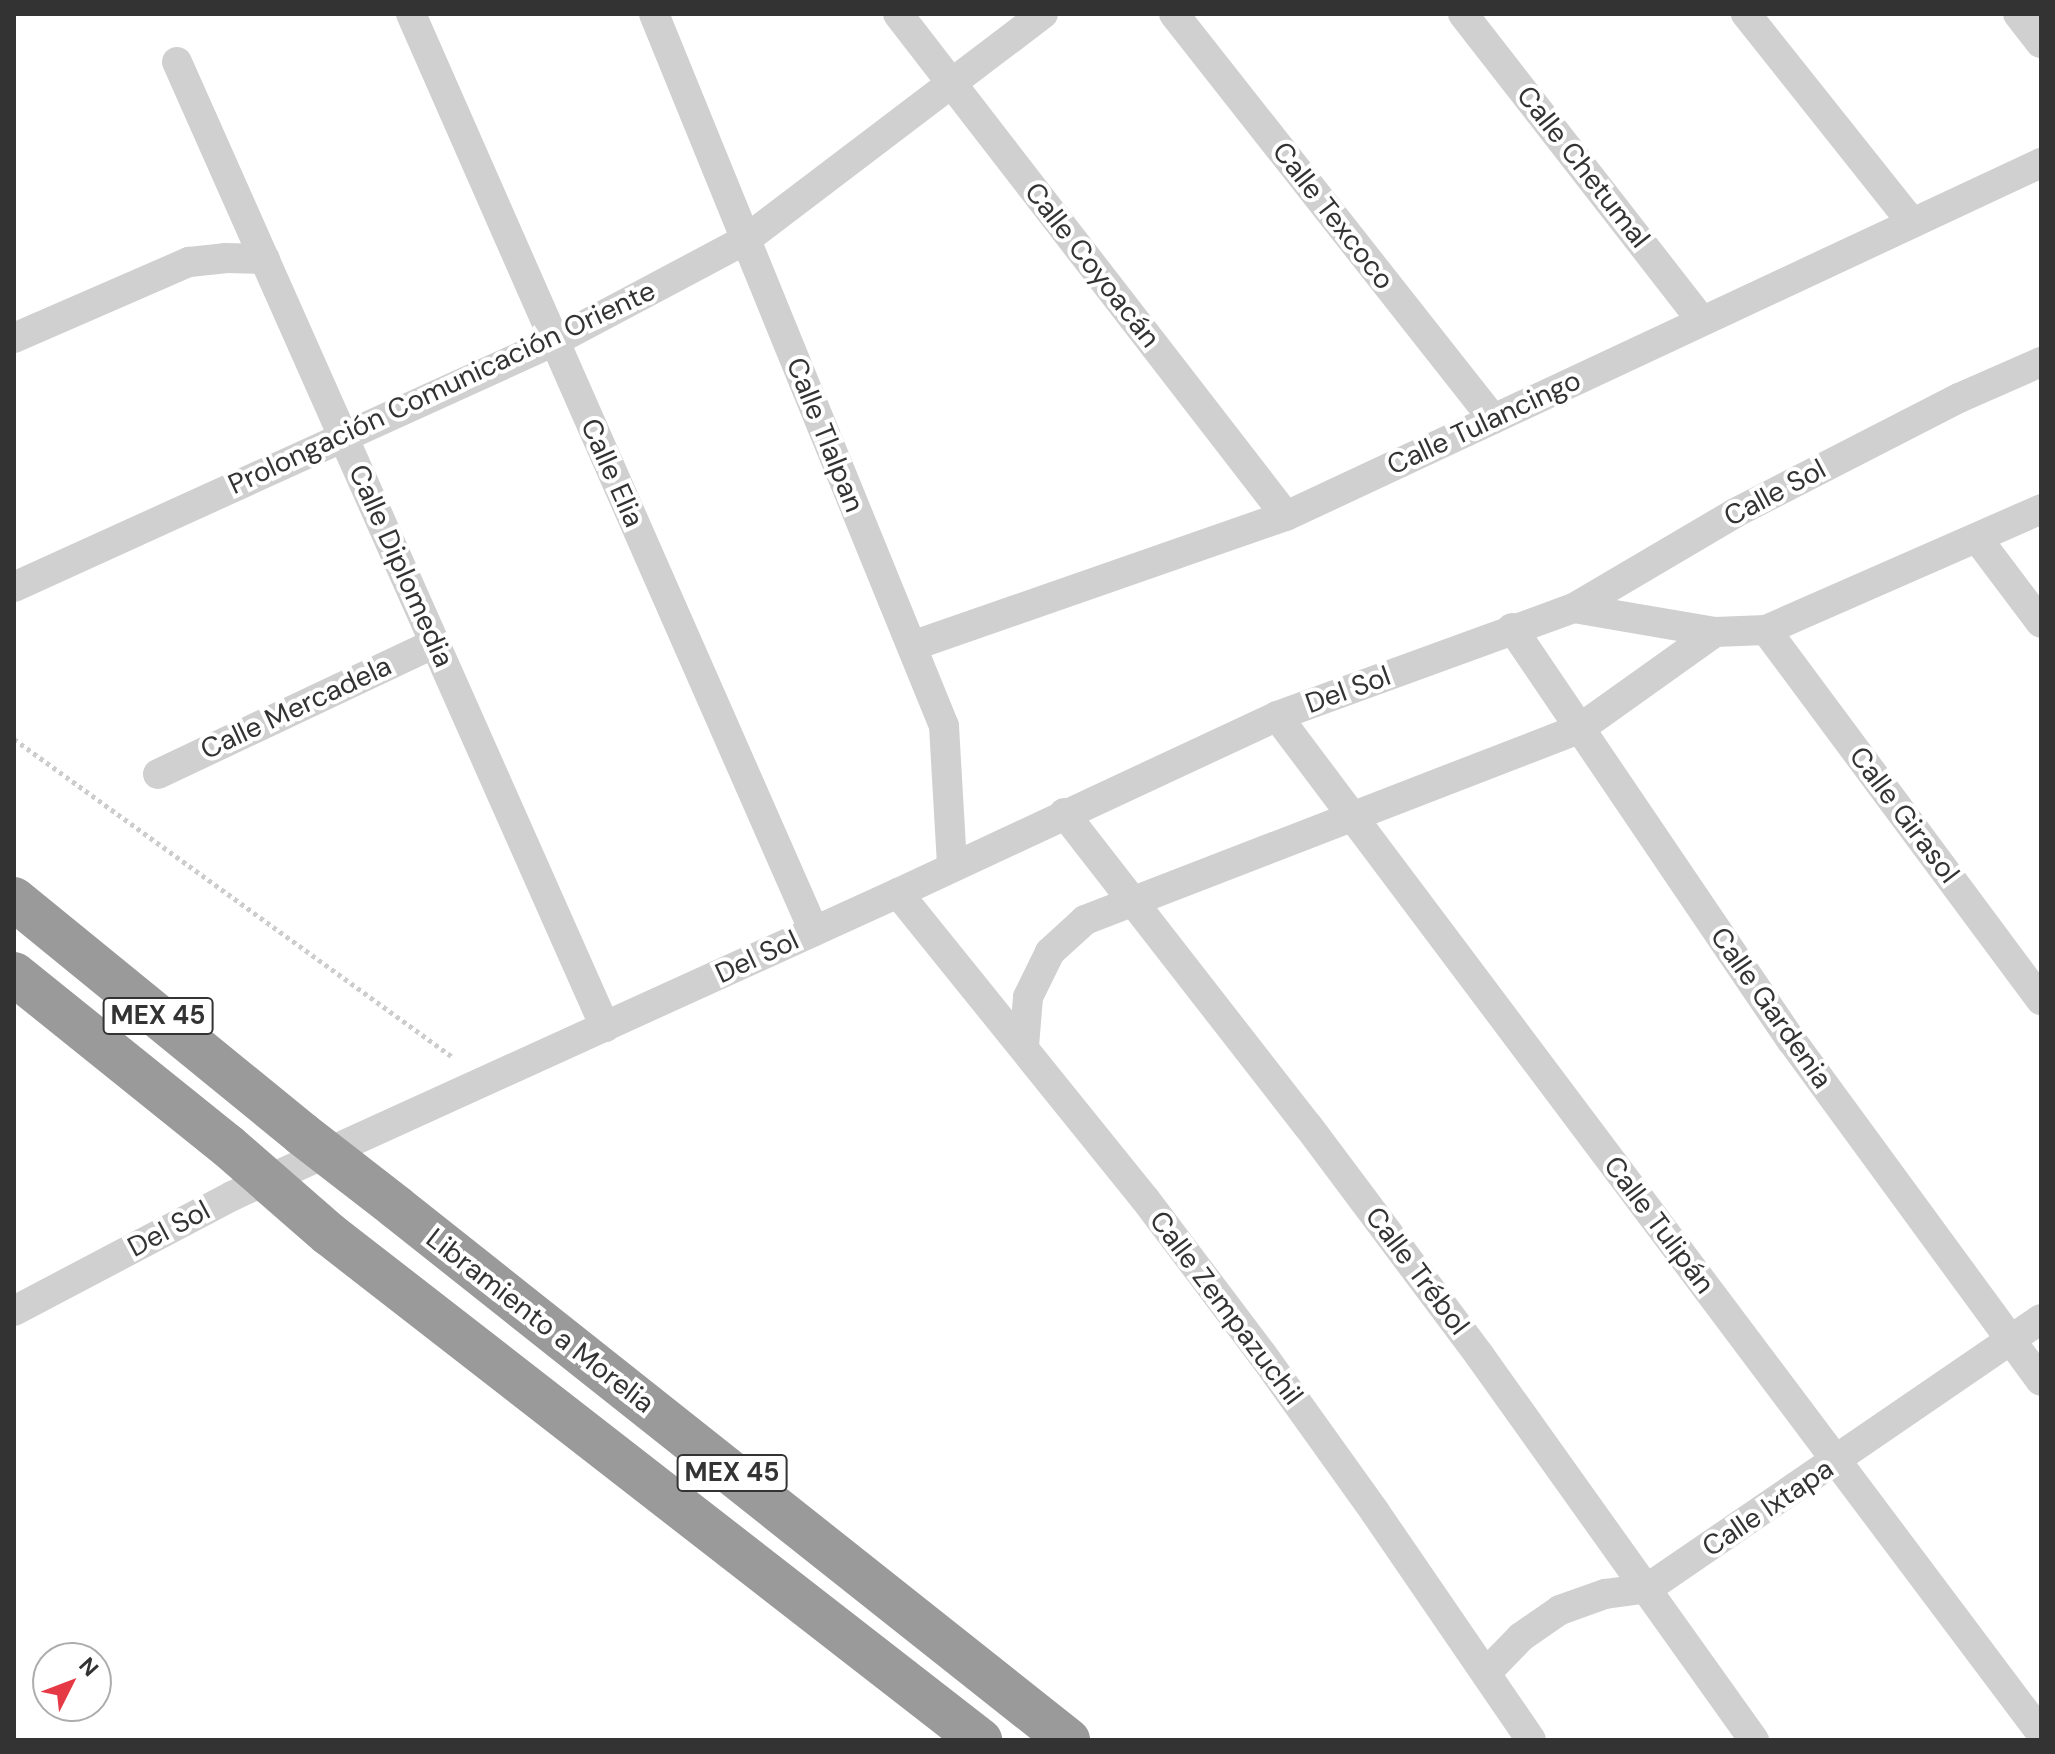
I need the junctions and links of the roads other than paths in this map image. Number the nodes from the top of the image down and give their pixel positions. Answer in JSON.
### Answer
{"nodes":[{"id":1,"x":411,"y":14,"type":"edge"},
{"id":2,"x":654,"y":14,"type":"edge"},
{"id":3,"x":898,"y":14,"type":"edge"},
{"id":4,"x":1043,"y":14,"type":"edge"},
{"id":5,"x":1174,"y":14,"type":"edge"},
{"id":6,"x":1463,"y":14,"type":"edge"},
{"id":7,"x":1746,"y":14,"type":"edge"},
{"id":8,"x":2018,"y":14,"type":"edge"},
{"id":9,"x":2041,"y":43,"type":"edge"},
{"id":10,"x":177,"y":62,"type":"dead end"},
{"id":11,"x":950,"y":81,"type":"junction"},
{"id":12,"x":2041,"y":163,"type":"edge"},
{"id":13,"x":1912,"y":223,"type":"junction"},
{"id":14,"x":745,"y":240,"type":"junction"},
{"id":15,"x":265,"y":259,"type":"junction"},
{"id":16,"x":1702,"y":321,"type":"junction"},
{"id":17,"x":14,"y":338,"type":"edge"},
{"id":18,"x":555,"y":341,"type":"junction"},
{"id":19,"x":2041,"y":362,"type":"edge"},
{"id":20,"x":1493,"y":419,"type":"junction"},
{"id":21,"x":344,"y":438,"type":"junction"},
{"id":22,"x":2041,"y":509,"type":"edge"},
{"id":23,"x":1286,"y":516,"type":"junction"},
{"id":24,"x":1977,"y":538,"type":"junction"},
{"id":25,"x":14,"y":587,"type":"edge"},
{"id":26,"x":1574,"y":608,"type":"junction"},
{"id":27,"x":2041,"y":623,"type":"edge"},
{"id":28,"x":1512,"y":628,"type":"junction"},
{"id":29,"x":1766,"y":630,"type":"junction"},
{"id":30,"x":1715,"y":632,"type":"junction"},
{"id":31,"x":435,"y":643,"type":"junction"},
{"id":32,"x":912,"y":646,"type":"junction"},
{"id":33,"x":1277,"y":716,"type":"junction"},
{"id":34,"x":1579,"y":729,"type":"junction"},
{"id":35,"x":158,"y":774,"type":"dead end"},
{"id":36,"x":1064,"y":813,"type":"junction"},
{"id":37,"x":1353,"y":818,"type":"junction"},
{"id":38,"x":952,"y":866,"type":"junction"},
{"id":39,"x":898,"y":893,"type":"junction"},
{"id":40,"x":14,"y":899,"type":"edge"},
{"id":41,"x":1132,"y":900,"type":"junction"},
{"id":42,"x":814,"y":931,"type":"junction"},
{"id":43,"x":14,"y":974,"type":"edge"},
{"id":44,"x":2041,"y":1000,"type":"edge"},
{"id":45,"x":605,"y":1027,"type":"junction"},
{"id":46,"x":1024,"y":1046,"type":"junction"},
{"id":47,"x":14,"y":1311,"type":"edge"},
{"id":48,"x":2041,"y":1319,"type":"edge"},
{"id":49,"x":2011,"y":1341,"type":"junction"},
{"id":50,"x":2041,"y":1381,"type":"edge"},
{"id":51,"x":1837,"y":1462,"type":"junction"},
{"id":52,"x":1648,"y":1588,"type":"junction"},
{"id":53,"x":1486,"y":1673,"type":"junction"},
{"id":54,"x":2041,"y":1733,"type":"edge"},
{"id":55,"x":980,"y":1740,"type":"edge"},
{"id":56,"x":1068,"y":1740,"type":"edge"},
{"id":57,"x":1531,"y":1740,"type":"edge"},
{"id":58,"x":1754,"y":1740,"type":"edge"}],
"edges":[{"from":1,"to":18,"type":"street","name":"Calle Elia"},
{"from":2,"to":14,"type":"street","name":"Calle Tlalpan"},
{"from":3,"to":11,"type":"street","name":"Calle Coyoacán"},
{"from":4,"to":11,"type":"street","name":"Prolongación Comunicación Oriente"},
{"from":5,"to":20,"type":"street","name":"Calle Texcoco"},
{"from":6,"to":16,"type":"street","name":"Calle Chetumal"},
{"from":7,"to":13,"type":"street"},
{"from":8,"to":9,"type":"street"},
{"from":10,"to":15,"type":"street","name":"Calle Diplomedia"},
{"from":11,"to":14,"type":"street","name":"Prolongación Comunicación Oriente"},
{"from":11,"to":23,"type":"street","name":"Calle Coyoacán"},
{"from":12,"to":13,"type":"street","name":"Calle Tulancingo"},
{"from":13,"to":16,"type":"street","name":"Calle Tulancingo"},
{"from":14,"to":18,"type":"street","name":"Prolongación Comunicación Oriente"},
{"from":14,"to":32,"type":"street","name":"Calle Tlalpan"},
{"from":15,"to":17,"type":"street"},
{"from":15,"to":21,"type":"street","name":"Calle Diplomedia"},
{"from":16,"to":20,"type":"street","name":"Calle Tulancingo"},
{"from":18,"to":21,"type":"street","name":"Prolongación Comunicación Oriente"},
{"from":18,"to":42,"type":"street","name":"Calle Elia"},
{"from":19,"to":26,"type":"street","name":"Calle Sol"},
{"from":20,"to":23,"type":"street","name":"Calle Tulancingo"},
{"from":21,"to":25,"type":"street","name":"Prolongación Comunicación Oriente"},
{"from":21,"to":31,"type":"street","name":"Calle Diplomedia"},
{"from":22,"to":24,"type":"street"},
{"from":23,"to":32,"type":"street","name":"Calle Tulancingo"},
{"from":24,"to":27,"type":"street"},
{"from":24,"to":29,"type":"street"},
{"from":26,"to":28,"type":"street","name":"Calle Sol"},
{"from":26,"to":30,"type":"street"},
{"from":28,"to":33,"type":"street","name":"Del Sol"},
{"from":28,"to":34,"type":"street","name":"Calle Gardenia"},
{"from":29,"to":30,"type":"street"},
{"from":29,"to":44,"type":"street","name":"Calle Girasol"},
{"from":30,"to":34,"type":"street"},
{"from":31,"to":35,"type":"street","name":"Calle Mercadela"},
{"from":31,"to":45,"type":"street","name":"Calle Diplomedia"},
{"from":32,"to":38,"type":"street","name":"Calle Tlalpan"},
{"from":33,"to":36,"type":"street","name":"Del Sol"},
{"from":33,"to":37,"type":"street","name":"Calle Tulipán"},
{"from":34,"to":37,"type":"street"},
{"from":34,"to":49,"type":"street","name":"Calle Gardenia"},
{"from":36,"to":38,"type":"street","name":"Del Sol"},
{"from":36,"to":41,"type":"street","name":"Calle Trébol"},
{"from":37,"to":41,"type":"street"},
{"from":37,"to":51,"type":"street","name":"Calle Tulipán"},
{"from":38,"to":39,"type":"street","name":"Del Sol"},
{"from":39,"to":42,"type":"street","name":"Del Sol"},
{"from":39,"to":46,"type":"street","name":"Calle Zempazuchil"},
{"from":40,"to":56,"type":"highway","name":"Libramiento a Morelia","number":"MEX 45","bridge":true},
{"from":41,"to":46,"type":"street"},
{"from":41,"to":52,"type":"street","name":"Calle Trébol"},
{"from":42,"to":45,"type":"street","name":"Del Sol"},
{"from":43,"to":55,"type":"highway","number":"MEX 45","bridge":true},
{"from":45,"to":47,"type":"street","name":"Del Sol"},
{"from":46,"to":53,"type":"street","name":"Calle Zempazuchil"},
{"from":48,"to":49,"type":"street","name":"Calle Ixtapa"},
{"from":49,"to":50,"type":"street","name":"Calle Gardenia"},
{"from":49,"to":51,"type":"street","name":"Calle Ixtapa"},
{"from":51,"to":52,"type":"street","name":"Calle Ixtapa"},
{"from":51,"to":54,"type":"street","name":"Calle Tulipán"},
{"from":52,"to":53,"type":"street","name":"Calle Ixtapa"},
{"from":52,"to":58,"type":"street","name":"Calle Trébol"},
{"from":53,"to":57,"type":"street","name":"Calle Zempazuchil"}]}
